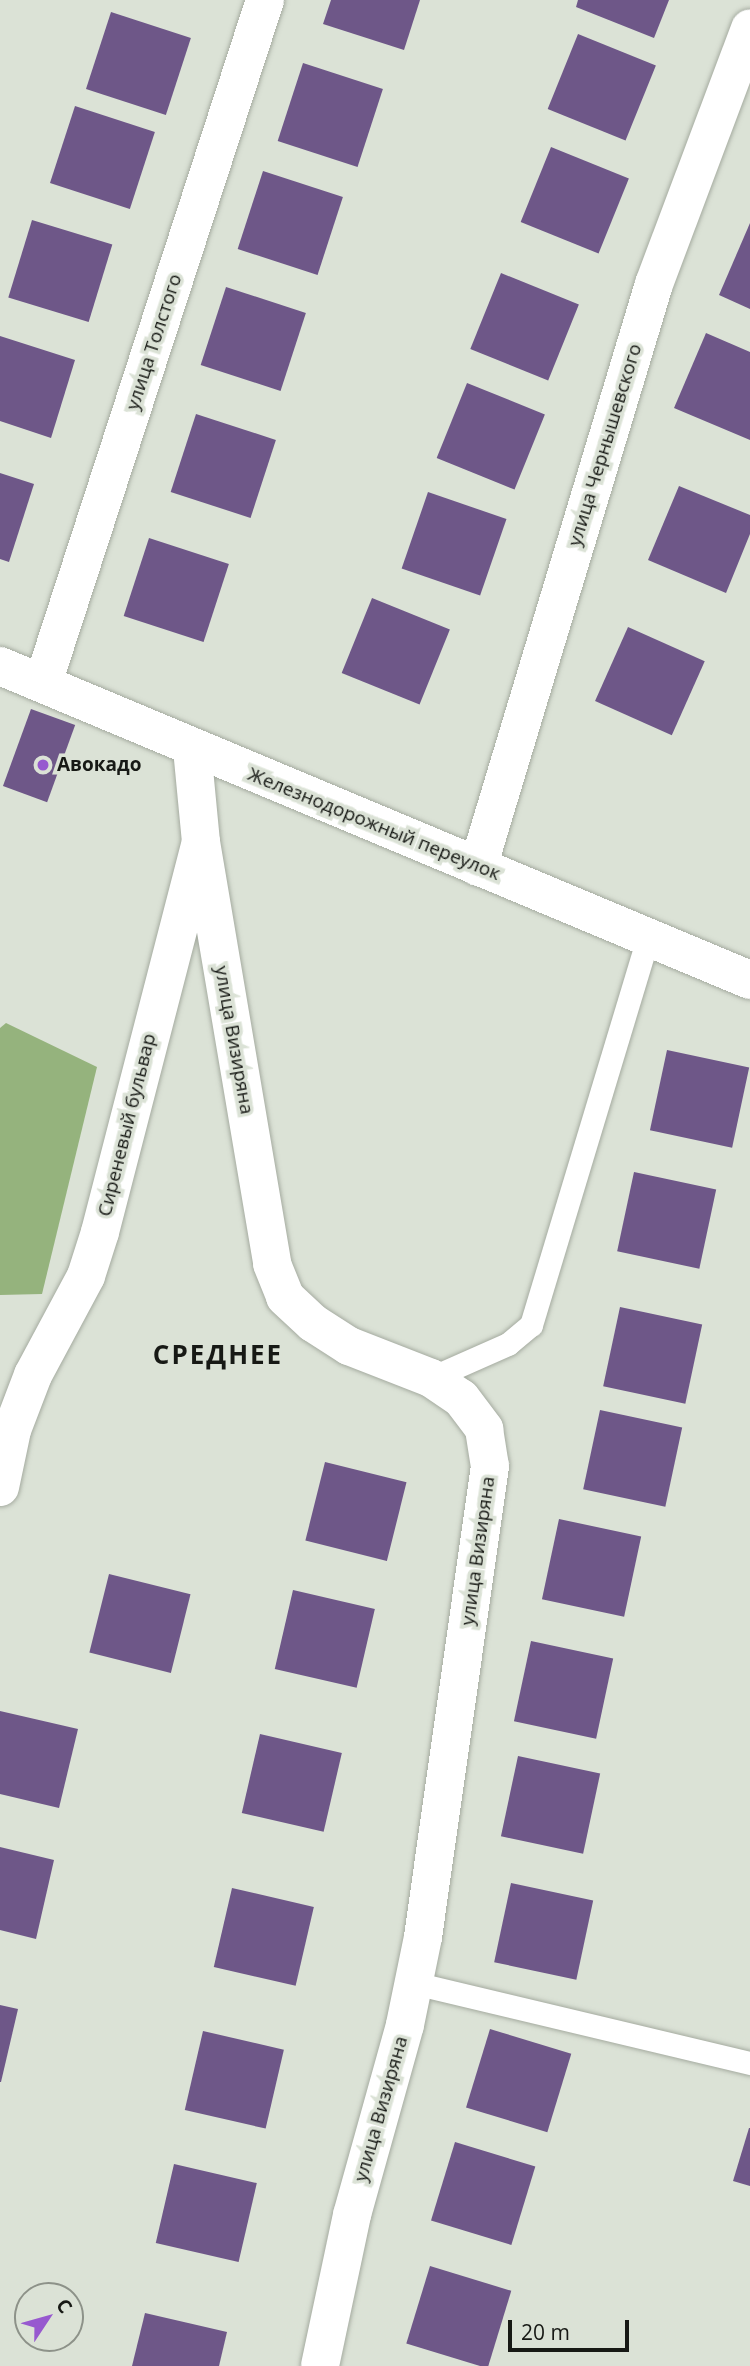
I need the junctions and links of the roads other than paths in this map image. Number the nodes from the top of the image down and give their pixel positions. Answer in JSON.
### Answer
{"nodes":[{"id":1,"x":265,"y":0,"type":"edge"},
{"id":2,"x":750,"y":28,"type":"edge"},
{"id":3,"x":0,"y":666,"type":"edge"},
{"id":4,"x":43,"y":683,"type":"junction"},
{"id":5,"x":192,"y":750,"type":"junction"},
{"id":6,"x":201,"y":842,"type":"junction"},
{"id":7,"x":478,"y":867,"type":"junction"},
{"id":8,"x":648,"y":938,"type":"junction"},
{"id":9,"x":750,"y":979,"type":"edge"},
{"id":10,"x":431,"y":1378,"type":"junction"},
{"id":11,"x":0,"y":1487,"type":"edge"},
{"id":12,"x":414,"y":1983,"type":"junction"},
{"id":13,"x":750,"y":2063,"type":"edge"},
{"id":14,"x":320,"y":2366,"type":"edge"}],
"edges":[{"from":1,"to":4,"type":"street","name":"улица Толстого"},
{"from":2,"to":7,"type":"street","name":"улица Чернышевского"},
{"from":3,"to":4,"type":"street","name":"Железнодорожный переулок"},
{"from":4,"to":5,"type":"street","name":"Железнодорожный переулок"},
{"from":5,"to":6,"type":"street","name":"Сиреневый бульвар"},
{"from":5,"to":7,"type":"street","name":"Железнодорожный переулок"},
{"from":6,"to":10,"type":"street","name":"улица Визиряна"},
{"from":6,"to":11,"type":"street","name":"Сиреневый бульвар"},
{"from":7,"to":8,"type":"street","name":"Железнодорожный переулок"},
{"from":8,"to":9,"type":"street","name":"Железнодорожный переулок"},
{"from":8,"to":10,"type":"lane"},
{"from":10,"to":12,"type":"street","name":"улица Визиряна"},
{"from":12,"to":13,"type":"lane"},
{"from":12,"to":14,"type":"street","name":"улица Визиряна"}]}
